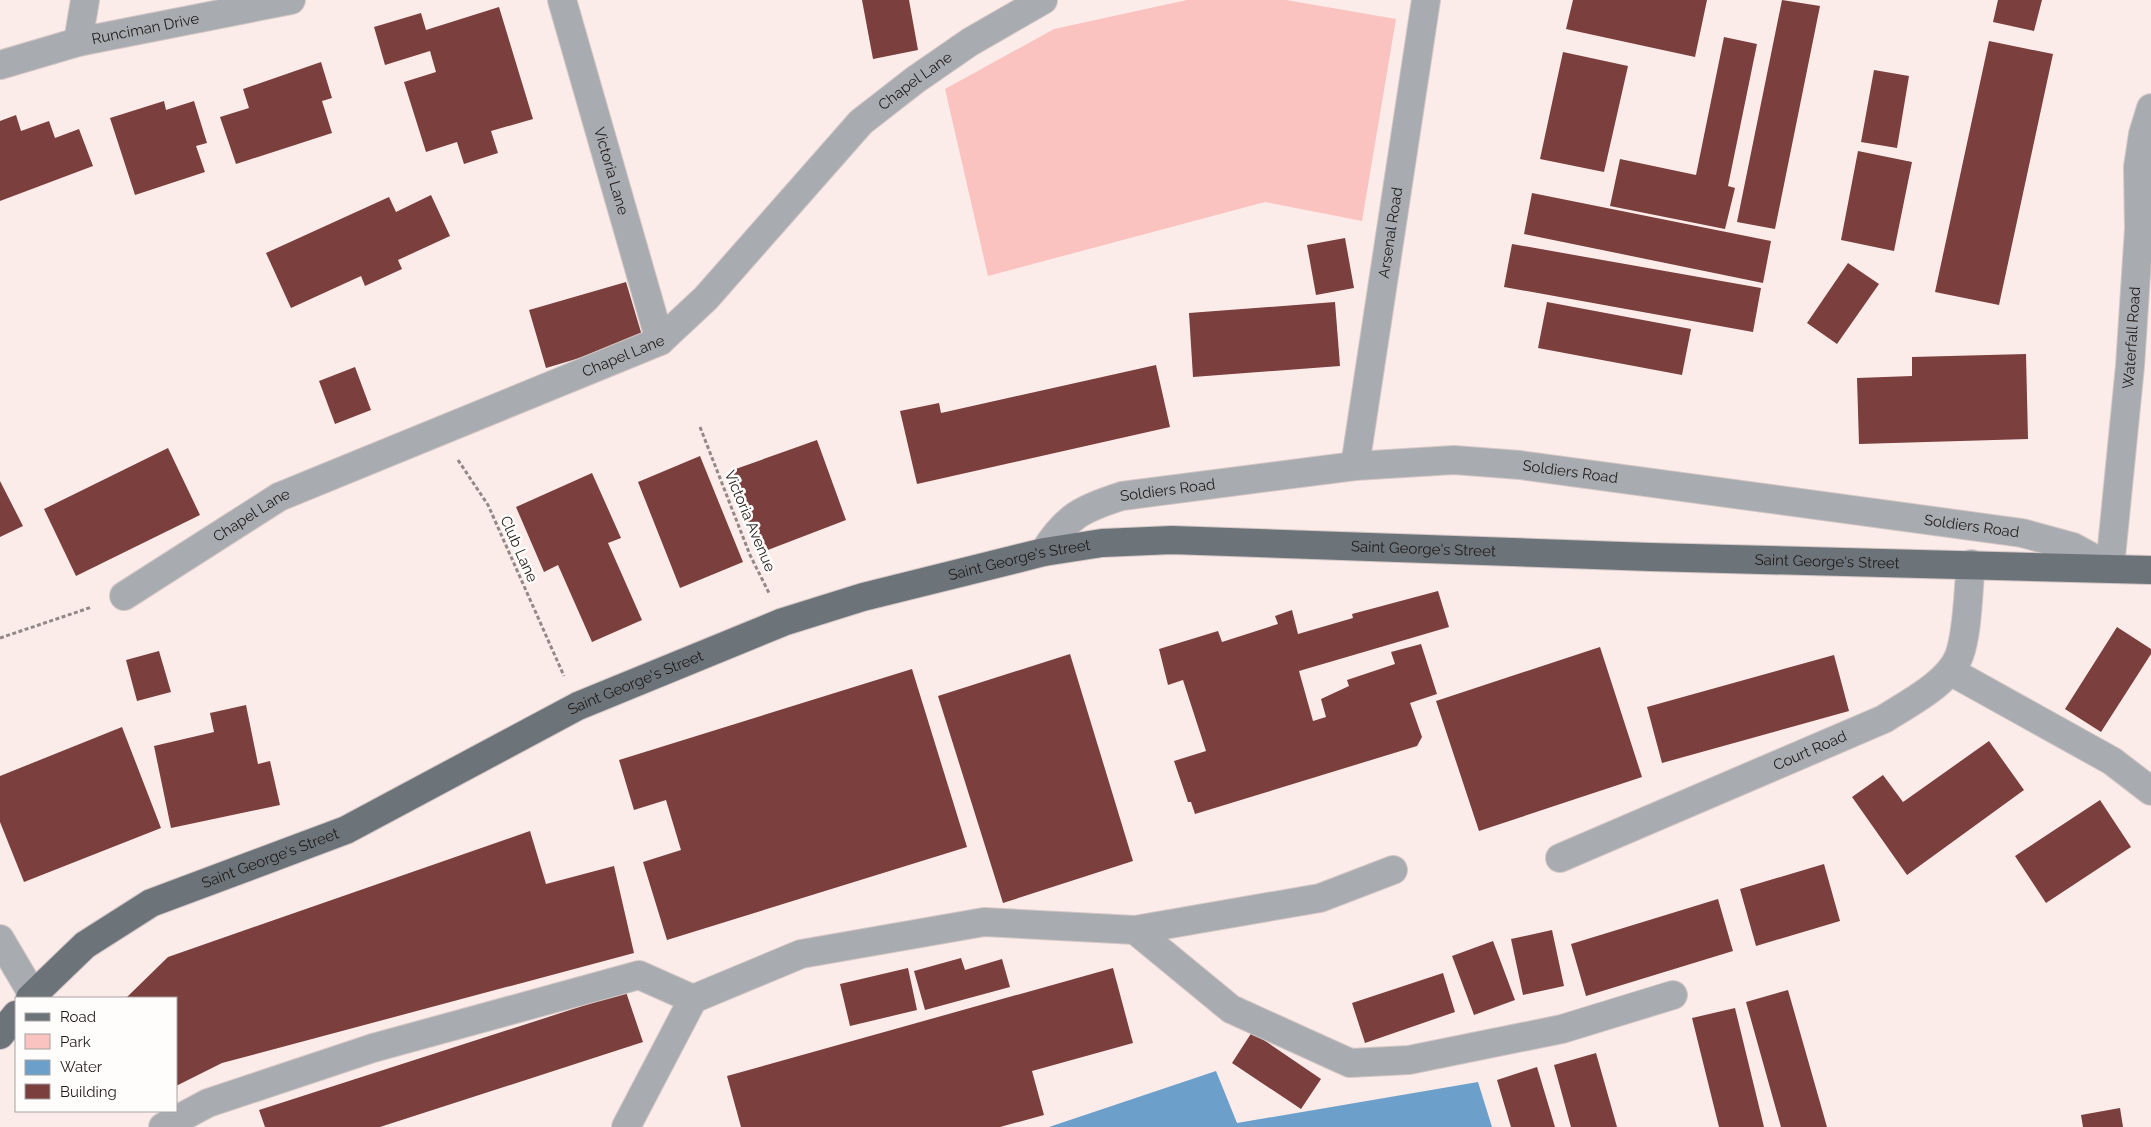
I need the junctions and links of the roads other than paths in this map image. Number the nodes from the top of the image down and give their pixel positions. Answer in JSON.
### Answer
{"nodes":[{"id":1,"x":85,"y":0,"type":"edge"},
{"id":2,"x":291,"y":0,"type":"edge"},
{"id":3,"x":562,"y":0,"type":"edge"},
{"id":4,"x":1043,"y":0,"type":"edge"},
{"id":5,"x":1426,"y":0,"type":"edge"},
{"id":6,"x":78,"y":42,"type":"junction"},
{"id":7,"x":0,"y":65,"type":"edge"},
{"id":8,"x":2151,"y":108,"type":"edge"},
{"id":9,"x":660,"y":341,"type":"junction"},
{"id":10,"x":1355,"y":466,"type":"junction"},
{"id":11,"x":1044,"y":552,"type":"junction"},
{"id":12,"x":1971,"y":564,"type":"junction"},
{"id":13,"x":2110,"y":567,"type":"junction"},
{"id":14,"x":2151,"y":570,"type":"edge"},
{"id":15,"x":124,"y":596,"type":"road end"},
{"id":16,"x":1950,"y":671,"type":"junction"},
{"id":17,"x":2151,"y":792,"type":"edge"},
{"id":18,"x":1560,"y":858,"type":"dead end"},
{"id":19,"x":1393,"y":870,"type":"dead end"},
{"id":20,"x":1134,"y":930,"type":"junction"},
{"id":21,"x":0,"y":939,"type":"edge"},
{"id":22,"x":1673,"y":995,"type":"dead end"},
{"id":23,"x":24,"y":997,"type":"edge"},
{"id":24,"x":32,"y":997,"type":"edge"},
{"id":25,"x":693,"y":999,"type":"junction"},
{"id":26,"x":15,"y":1017,"type":"edge"},
{"id":27,"x":0,"y":1035,"type":"edge"},
{"id":28,"x":163,"y":1127,"type":"edge"},
{"id":29,"x":626,"y":1127,"type":"edge"}],
"edges":[{"from":1,"to":6,"type":"street"},
{"from":2,"to":6,"type":"street","name":"Runciman Drive"},
{"from":3,"to":9,"type":"street","name":"Victoria Lane"},
{"from":4,"to":9,"type":"street","name":"Chapel Lane"},
{"from":5,"to":10,"type":"street","name":"Arsenal Road"},
{"from":6,"to":7,"type":"street","name":"Runciman Drive"},
{"from":8,"to":13,"type":"street","name":"Waterfall Road"},
{"from":9,"to":15,"type":"street","name":"Chapel Lane"},
{"from":10,"to":11,"type":"street","name":"Soldiers Road"},
{"from":10,"to":13,"type":"street","name":"Soldiers Road"},
{"from":11,"to":12,"type":"main road","name":"Saint George's Street"},
{"from":11,"to":24,"type":"main road","name":"Saint George's Street"},
{"from":12,"to":13,"type":"main road","name":"Saint George's Street"},
{"from":12,"to":16,"type":"street","name":"Court Road"},
{"from":13,"to":14,"type":"main road","name":"Saint George's Street"},
{"from":16,"to":17,"type":"street"},
{"from":16,"to":18,"type":"street","name":"Court Road"},
{"from":19,"to":20,"type":"street"},
{"from":20,"to":22,"type":"street"},
{"from":20,"to":25,"type":"street"},
{"from":21,"to":23,"type":"street"},
{"from":25,"to":28,"type":"street"},
{"from":25,"to":29,"type":"street"},
{"from":26,"to":27,"type":"main road","name":"Saint George's Street"}]}
